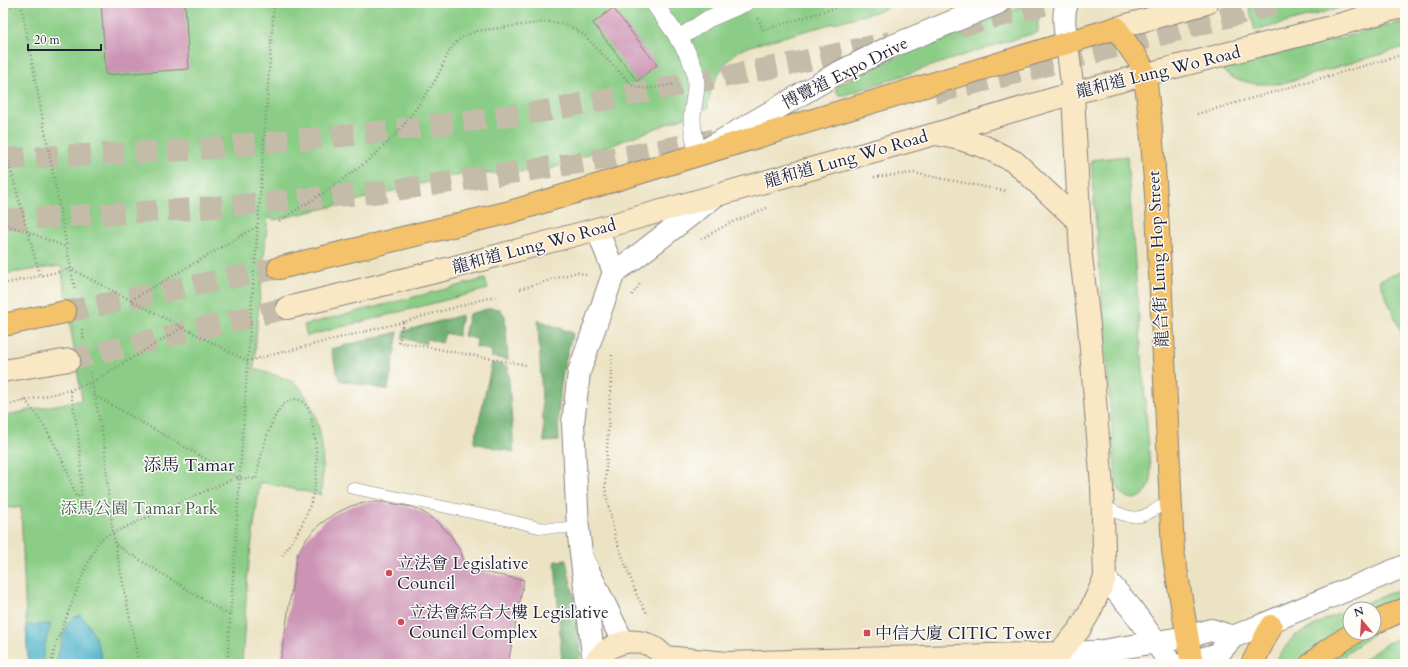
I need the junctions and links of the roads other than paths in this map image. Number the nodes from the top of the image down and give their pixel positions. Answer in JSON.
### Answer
{"nodes":[{"id":1,"x":654,"y":3,"type":"edge"},
{"id":2,"x":745,"y":3,"type":"edge"},
{"id":3,"x":998,"y":3,"type":"edge"},
{"id":4,"x":1067,"y":3,"type":"edge"},
{"id":5,"x":1207,"y":3,"type":"edge"},
{"id":6,"x":1405,"y":6,"type":"edge"},
{"id":7,"x":1116,"y":28,"type":"junction"},
{"id":8,"x":678,"y":39,"type":"junction"},
{"id":9,"x":1067,"y":43,"type":"junction"},
{"id":10,"x":1145,"y":75,"type":"junction"},
{"id":11,"x":1073,"y":93,"type":"junction"},
{"id":12,"x":935,"y":134,"type":"junction"},
{"id":13,"x":697,"y":155,"type":"junction"},
{"id":14,"x":716,"y":195,"type":"junction"},
{"id":15,"x":1078,"y":221,"type":"junction"},
{"id":16,"x":597,"y":229,"type":"junction"},
{"id":17,"x":279,"y":268,"type":"tunnel mouth"},
{"id":18,"x":612,"y":278,"type":"junction"},
{"id":19,"x":287,"y":308,"type":"tunnel mouth"},
{"id":20,"x":73,"y":317,"type":"tunnel mouth"},
{"id":21,"x":3,"y":325,"type":"edge"},
{"id":22,"x":69,"y":360,"type":"tunnel mouth"},
{"id":23,"x":3,"y":370,"type":"edge"},
{"id":24,"x":352,"y":488,"type":"dead end"},
{"id":25,"x":1170,"y":499,"type":"junction"},
{"id":26,"x":1102,"y":504,"type":"junction"},
{"id":27,"x":578,"y":528,"type":"junction"},
{"id":28,"x":581,"y":555,"type":"junction"},
{"id":29,"x":1405,"y":566,"type":"edge"},
{"id":30,"x":1105,"y":578,"type":"junction"},
{"id":31,"x":1324,"y":600,"type":"dead end"},
{"id":32,"x":1405,"y":609,"type":"edge"},
{"id":33,"x":1382,"y":619,"type":"edge"},
{"id":34,"x":1271,"y":626,"type":"joint"},
{"id":35,"x":1187,"y":637,"type":"junction"},
{"id":36,"x":1233,"y":638,"type":"junction"},
{"id":37,"x":1342,"y":641,"type":"edge"},
{"id":38,"x":623,"y":642,"type":"junction"},
{"id":39,"x":1156,"y":642,"type":"junction"},
{"id":40,"x":1059,"y":653,"type":"junction"},
{"id":41,"x":1319,"y":657,"type":"edge"},
{"id":42,"x":667,"y":660,"type":"edge"},
{"id":43,"x":594,"y":664,"type":"edge"},
{"id":44,"x":1185,"y":664,"type":"edge"},
{"id":45,"x":1252,"y":664,"type":"edge"}],
"edges":[{"from":1,"to":8,"type":"street"},
{"from":2,"to":8,"type":"street"},
{"from":3,"to":13,"type":"street","name":"博覽道 Expo Drive"},
{"from":4,"to":9,"type":"street"},
{"from":5,"to":7,"type":"main road"},
{"from":6,"to":10,"type":"main road","name":"龍和道 Lung Wo Road"},
{"from":7,"to":9,"type":"main road"},
{"from":7,"to":10,"type":"main road","name":"龍合街 Lung Hop Street"},
{"from":8,"to":13,"type":"street"},
{"from":9,"to":11,"type":"main road"},
{"from":9,"to":13,"type":"main road"},
{"from":10,"to":11,"type":"main road","name":"龍和道 Lung Wo Road"},
{"from":10,"to":25,"type":"main road","name":"龍合街 Lung Hop Street"},
{"from":11,"to":12,"type":"main road","name":"龍和道 Lung Wo Road"},
{"from":11,"to":15,"type":"main road"},
{"from":12,"to":14,"type":"main road","name":"龍和道 Lung Wo Road"},
{"from":12,"to":15,"type":"main road"},
{"from":13,"to":17,"type":"main road"},
{"from":14,"to":16,"type":"main road","name":"龍和道 Lung Wo Road"},
{"from":14,"to":18,"type":"street"},
{"from":15,"to":26,"type":"main road"},
{"from":16,"to":18,"type":"street"},
{"from":16,"to":19,"type":"main road","name":"龍和道 Lung Wo Road"},
{"from":18,"to":27,"type":"street"},
{"from":20,"to":21,"type":"main road"},
{"from":22,"to":23,"type":"main road"},
{"from":24,"to":27,"type":"lane"},
{"from":25,"to":26,"type":"lane"},
{"from":25,"to":35,"type":"main road","name":"龍合街 Lung Hop Street"},
{"from":26,"to":30,"type":"main road"},
{"from":27,"to":28,"type":"street"},
{"from":28,"to":38,"type":"street"},
{"from":28,"to":43,"type":"street"},
{"from":29,"to":31,"type":"street"},
{"from":29,"to":36,"type":"street"},
{"from":30,"to":39,"type":"street"},
{"from":30,"to":40,"type":"main road"},
{"from":32,"to":33,"type":"main road"},
{"from":34,"to":36,"type":"street"},
{"from":34,"to":45,"type":"main road"},
{"from":35,"to":36,"type":"street"},
{"from":35,"to":39,"type":"street"},
{"from":35,"to":44,"type":"main road","name":"龍合街 Lung Hop Street"},
{"from":36,"to":44,"type":"street"},
{"from":37,"to":41,"type":"main road"},
{"from":38,"to":42,"type":"main road"},
{"from":38,"to":43,"type":"main road"},
{"from":39,"to":40,"type":"street"},
{"from":39,"to":44,"type":"street"},
{"from":40,"to":42,"type":"main road"}]}
